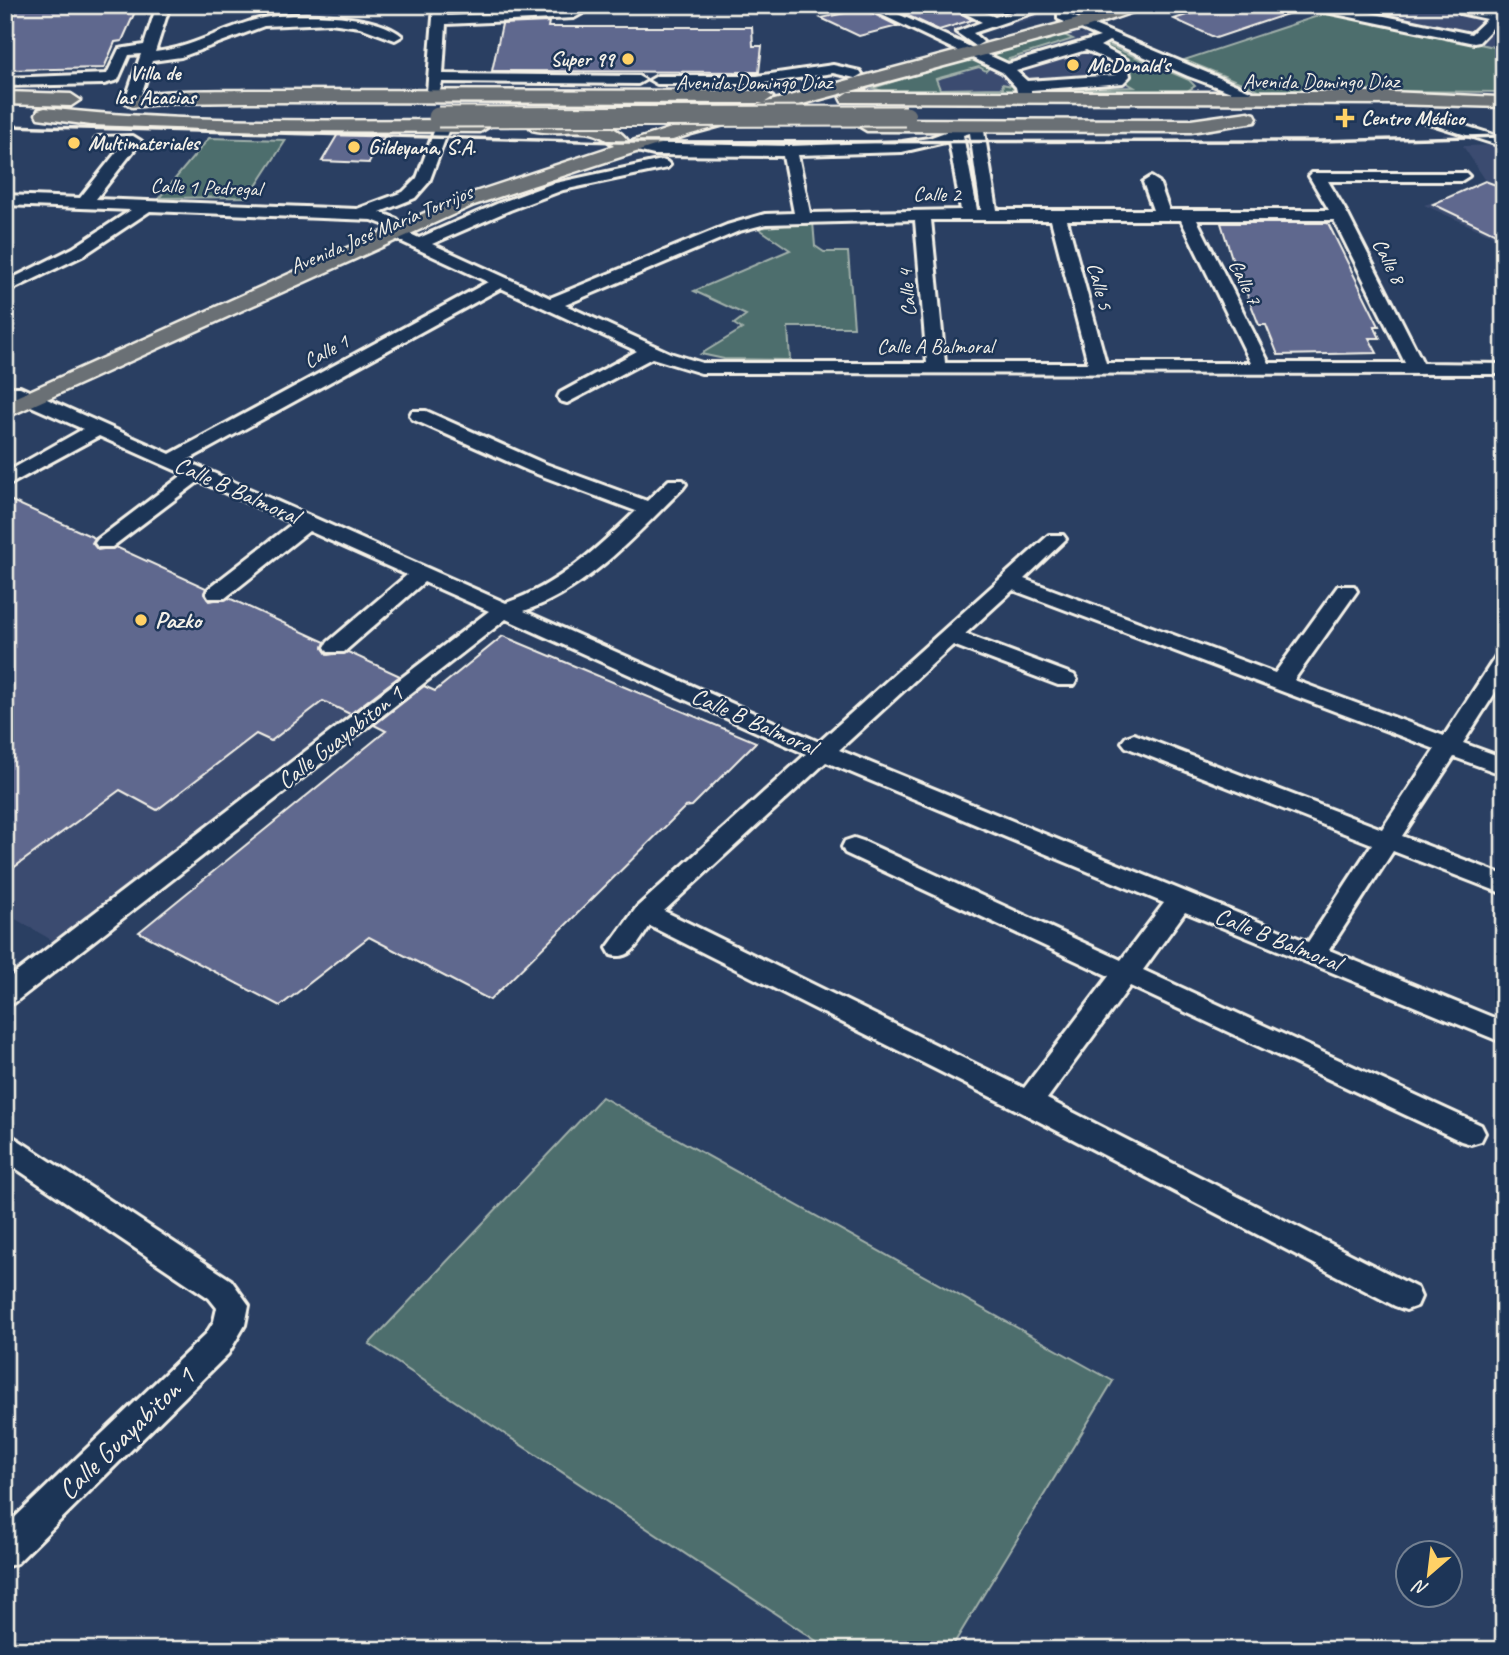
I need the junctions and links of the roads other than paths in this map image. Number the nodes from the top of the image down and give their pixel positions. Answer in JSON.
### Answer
{"nodes":[{"id":1,"x":164,"y":5,"type":"edge"},
{"id":2,"x":441,"y":5,"type":"edge"},
{"id":3,"x":591,"y":5,"type":"edge"},
{"id":4,"x":867,"y":5,"type":"edge"},
{"id":5,"x":956,"y":5,"type":"edge"},
{"id":6,"x":1124,"y":5,"type":"edge"},
{"id":7,"x":1136,"y":5,"type":"edge"},
{"id":8,"x":1312,"y":5,"type":"edge"},
{"id":9,"x":1103,"y":10,"type":"edge"},
{"id":10,"x":1460,"y":12,"type":"edge"},
{"id":11,"x":1065,"y":15,"type":"edge"},
{"id":12,"x":440,"y":20,"type":"junction"},
{"id":13,"x":994,"y":22,"type":"junction"},
{"id":14,"x":1428,"y":30,"type":"junction"},
{"id":15,"x":395,"y":36,"type":"dead end"},
{"id":16,"x":1112,"y":38,"type":"junction"},
{"id":17,"x":1088,"y":46,"type":"junction"},
{"id":18,"x":969,"y":47,"type":"junction"},
{"id":19,"x":148,"y":53,"type":"junction"},
{"id":20,"x":1121,"y":64,"type":"junction"},
{"id":21,"x":1015,"y":67,"type":"junction"},
{"id":22,"x":1193,"y":73,"type":"junction"},
{"id":23,"x":860,"y":77,"type":"junction"},
{"id":24,"x":638,"y":80,"type":"dead end"},
{"id":25,"x":657,"y":80,"type":"dead end"},
{"id":26,"x":5,"y":82,"type":"edge"},
{"id":27,"x":1023,"y":92,"type":"junction"},
{"id":28,"x":587,"y":96,"type":"junction"},
{"id":29,"x":878,"y":96,"type":"junction"},
{"id":30,"x":769,"y":97,"type":"junction"},
{"id":31,"x":1182,"y":97,"type":"junction"},
{"id":32,"x":5,"y":98,"type":"edge"},
{"id":33,"x":1260,"y":98,"type":"junction"},
{"id":34,"x":92,"y":100,"type":"dead end"},
{"id":35,"x":125,"y":101,"type":"joint"},
{"id":36,"x":439,"y":105,"type":"junction"},
{"id":37,"x":1502,"y":108,"type":"edge"},
{"id":38,"x":906,"y":111,"type":"junction"},
{"id":39,"x":5,"y":113,"type":"edge"},
{"id":40,"x":1420,"y":118,"type":"joint"},
{"id":41,"x":855,"y":125,"type":"junction"},
{"id":42,"x":976,"y":125,"type":"junction"},
{"id":43,"x":579,"y":126,"type":"junction"},
{"id":44,"x":684,"y":130,"type":"junction"},
{"id":45,"x":954,"y":130,"type":"junction"},
{"id":46,"x":103,"y":139,"type":"dead end"},
{"id":47,"x":1504,"y":143,"type":"edge"},
{"id":48,"x":626,"y":144,"type":"junction"},
{"id":49,"x":790,"y":151,"type":"junction"},
{"id":50,"x":573,"y":161,"type":"junction"},
{"id":51,"x":662,"y":165,"type":"dead end"},
{"id":52,"x":600,"y":176,"type":"junction"},
{"id":53,"x":1461,"y":176,"type":"dead end"},
{"id":54,"x":1151,"y":182,"type":"dead end"},
{"id":55,"x":5,"y":200,"type":"edge"},
{"id":56,"x":85,"y":203,"type":"junction"},
{"id":57,"x":146,"y":206,"type":"junction"},
{"id":58,"x":362,"y":213,"type":"junction"},
{"id":59,"x":923,"y":215,"type":"junction"},
{"id":60,"x":1187,"y":215,"type":"junction"},
{"id":61,"x":1340,"y":215,"type":"junction"},
{"id":62,"x":803,"y":216,"type":"junction"},
{"id":63,"x":970,"y":216,"type":"junction"},
{"id":64,"x":990,"y":216,"type":"junction"},
{"id":65,"x":1058,"y":216,"type":"junction"},
{"id":66,"x":1163,"y":216,"type":"junction"},
{"id":67,"x":394,"y":227,"type":"junction"},
{"id":68,"x":418,"y":244,"type":"junction"},
{"id":69,"x":5,"y":274,"type":"edge"},
{"id":70,"x":33,"y":276,"type":"junction"},
{"id":71,"x":502,"y":281,"type":"junction"},
{"id":72,"x":5,"y":288,"type":"edge"},
{"id":73,"x":551,"y":304,"type":"junction"},
{"id":74,"x":651,"y":351,"type":"junction"},
{"id":75,"x":936,"y":368,"type":"junction"},
{"id":76,"x":1098,"y":368,"type":"junction"},
{"id":77,"x":1262,"y":369,"type":"junction"},
{"id":78,"x":1417,"y":369,"type":"junction"},
{"id":79,"x":1504,"y":369,"type":"edge"},
{"id":80,"x":567,"y":397,"type":"dead end"},
{"id":81,"x":13,"y":399,"type":"edge"},
{"id":82,"x":419,"y":415,"type":"dead end"},
{"id":83,"x":98,"y":429,"type":"junction"},
{"id":84,"x":171,"y":461,"type":"junction"},
{"id":85,"x":198,"y":473,"type":"junction"},
{"id":86,"x":5,"y":481,"type":"edge"},
{"id":87,"x":676,"y":484,"type":"dead end"},
{"id":88,"x":649,"y":509,"type":"junction"},
{"id":89,"x":307,"y":522,"type":"junction"},
{"id":90,"x":1056,"y":540,"type":"dead end"},
{"id":91,"x":105,"y":542,"type":"dead end"},
{"id":92,"x":422,"y":573,"type":"junction"},
{"id":93,"x":1012,"y":582,"type":"junction"},
{"id":94,"x":1346,"y":591,"type":"dead end"},
{"id":95,"x":217,"y":593,"type":"dead end"},
{"id":96,"x":504,"y":610,"type":"junction"},
{"id":97,"x":951,"y":636,"type":"junction"},
{"id":98,"x":336,"y":647,"type":"dead end"},
{"id":99,"x":1503,"y":664,"type":"edge"},
{"id":100,"x":1066,"y":680,"type":"dead end"},
{"id":101,"x":1279,"y":684,"type":"junction"},
{"id":102,"x":1134,"y":742,"type":"dead end"},
{"id":103,"x":1448,"y":746,"type":"junction"},
{"id":104,"x":820,"y":751,"type":"junction"},
{"id":105,"x":1504,"y":767,"type":"edge"},
{"id":106,"x":1388,"y":840,"type":"junction"},
{"id":107,"x":854,"y":847,"type":"dead end"},
{"id":108,"x":1504,"y":885,"type":"edge"},
{"id":109,"x":1181,"y":899,"type":"junction"},
{"id":110,"x":646,"y":913,"type":"junction"},
{"id":111,"x":620,"y":948,"type":"dead end"},
{"id":112,"x":1314,"y":954,"type":"junction"},
{"id":113,"x":1127,"y":973,"type":"junction"},
{"id":114,"x":5,"y":996,"type":"edge"},
{"id":115,"x":1504,"y":1033,"type":"edge"},
{"id":116,"x":1029,"y":1103,"type":"junction"},
{"id":117,"x":1471,"y":1133,"type":"dead end"},
{"id":118,"x":5,"y":1146,"type":"edge"},
{"id":119,"x":1406,"y":1297,"type":"dead end"},
{"id":120,"x":5,"y":1550,"type":"edge"}],
"edges":[{"from":1,"to":19,"type":"street"},
{"from":2,"to":12,"type":"street"},
{"from":3,"to":12,"type":"street"},
{"from":4,"to":18,"type":"street"},
{"from":5,"to":13,"type":"street"},
{"from":6,"to":9,"type":"main road"},
{"from":7,"to":9,"type":"main road"},
{"from":8,"to":14,"type":"street"},
{"from":9,"to":11,"type":"main road"},
{"from":10,"to":14,"type":"street"},
{"from":10,"to":14,"type":"street"},
{"from":11,"to":13,"type":"street"},
{"from":11,"to":16,"type":"street"},
{"from":11,"to":18,"type":"main road"},
{"from":12,"to":36,"type":"street"},
{"from":13,"to":18,"type":"street"},
{"from":15,"to":19,"type":"street"},
{"from":16,"to":17,"type":"street"},
{"from":16,"to":22,"type":"street"},
{"from":17,"to":20,"type":"street"},
{"from":17,"to":21,"type":"street"},
{"from":18,"to":21,"type":"street"},
{"from":18,"to":23,"type":"main road"},
{"from":19,"to":26,"type":"street"},
{"from":19,"to":35,"type":"street"},
{"from":20,"to":21,"type":"street"},
{"from":20,"to":27,"type":"street"},
{"from":21,"to":27,"type":"street"},
{"from":22,"to":31,"type":"street"},
{"from":22,"to":33,"type":"street"},
{"from":23,"to":25,"type":"street"},
{"from":23,"to":29,"type":"main road"},
{"from":23,"to":30,"type":"main road"},
{"from":23,"to":44,"type":"main road"},
{"from":24,"to":36,"type":"street"},
{"from":27,"to":29,"type":"main road"},
{"from":27,"to":31,"type":"main road"},
{"from":28,"to":30,"type":"main road"},
{"from":28,"to":36,"type":"main road"},
{"from":28,"to":43,"type":"main road"},
{"from":29,"to":41,"type":"main road"},
{"from":30,"to":48,"type":"main road","name":"Avenida José María Torrijos"},
{"from":31,"to":33,"type":"main road"},
{"from":32,"to":34,"type":"main road"},
{"from":33,"to":37,"type":"main road"},
{"from":35,"to":36,"type":"main road","name":"Avenida Domingo Díaz"},
{"from":36,"to":38,"type":"main road","name":"Avenida Domingo Díaz","bridge":true},
{"from":36,"to":39,"type":"main road"},
{"from":36,"to":43,"type":"main road"},
{"from":36,"to":58,"type":"street"},
{"from":37,"to":38,"type":"main road","name":"Avenida Domingo Díaz"},
{"from":37,"to":40,"type":"main road","name":"Avenida Domingo Díaz"},
{"from":38,"to":42,"type":"main road","name":"Avenida Domingo Díaz"},
{"from":40,"to":47,"type":"street"},
{"from":41,"to":44,"type":"main road"},
{"from":41,"to":45,"type":"main road"},
{"from":42,"to":45,"type":"main road"},
{"from":42,"to":64,"type":"street"},
{"from":43,"to":48,"type":"main road"},
{"from":44,"to":48,"type":"main road","name":"Avenida José María Torrijos"},
{"from":45,"to":49,"type":"street"},
{"from":45,"to":63,"type":"street"},
{"from":46,"to":56,"type":"street"},
{"from":48,"to":49,"type":"street"},
{"from":48,"to":50,"type":"main road","name":"Avenida José María Torrijos"},
{"from":49,"to":62,"type":"street"},
{"from":50,"to":52,"type":"street"},
{"from":50,"to":67,"type":"main road","name":"Avenida José María Torrijos"},
{"from":51,"to":52,"type":"street"},
{"from":52,"to":68,"type":"street"},
{"from":53,"to":61,"type":"street","name":"Calle 8"},
{"from":54,"to":66,"type":"street"},
{"from":55,"to":56,"type":"street","name":"Calle 1 Pedregal"},
{"from":56,"to":57,"type":"street","name":"Calle 1 Pedregal"},
{"from":57,"to":58,"type":"street","name":"Calle 1 Pedregal"},
{"from":57,"to":70,"type":"street"},
{"from":58,"to":67,"type":"street","name":"Calle 1 Pedregal"},
{"from":59,"to":62,"type":"street","name":"Calle 2"},
{"from":59,"to":63,"type":"street","name":"Calle 2"},
{"from":59,"to":75,"type":"street","name":"Calle 4"},
{"from":60,"to":61,"type":"street","name":"Calle 2"},
{"from":60,"to":66,"type":"street","name":"Calle 2"},
{"from":60,"to":77,"type":"street","name":"Calle 7"},
{"from":61,"to":78,"type":"street","name":"Calle 8"},
{"from":62,"to":73,"type":"street","name":"Calle 2"},
{"from":63,"to":64,"type":"street","name":"Calle 2"},
{"from":64,"to":65,"type":"street","name":"Calle 2"},
{"from":65,"to":66,"type":"street","name":"Calle 2"},
{"from":65,"to":76,"type":"street","name":"Calle 5"},
{"from":67,"to":68,"type":"street","name":"Calle A Balmoral"},
{"from":67,"to":81,"type":"main road","name":"Avenida José María Torrijos"},
{"from":68,"to":71,"type":"street","name":"Calle A Balmoral"},
{"from":69,"to":70,"type":"street"},
{"from":70,"to":72,"type":"street"},
{"from":71,"to":73,"type":"street","name":"Calle A Balmoral"},
{"from":71,"to":84,"type":"street","name":"Calle 1"},
{"from":73,"to":74,"type":"street","name":"Calle A Balmoral"},
{"from":74,"to":75,"type":"street","name":"Calle A Balmoral"},
{"from":74,"to":80,"type":"street"},
{"from":75,"to":76,"type":"street","name":"Calle A Balmoral"},
{"from":76,"to":77,"type":"street","name":"Calle A Balmoral"},
{"from":77,"to":78,"type":"street","name":"Calle A Balmoral"},
{"from":78,"to":79,"type":"street","name":"Calle A Balmoral"},
{"from":81,"to":83,"type":"street","name":"Calle B Balmoral"},
{"from":82,"to":88,"type":"street"},
{"from":83,"to":84,"type":"street","name":"Calle B Balmoral"},
{"from":83,"to":86,"type":"street"},
{"from":84,"to":85,"type":"street","name":"Calle B Balmoral"},
{"from":85,"to":89,"type":"street","name":"Calle B Balmoral"},
{"from":85,"to":91,"type":"street"},
{"from":87,"to":88,"type":"street","name":"Calle Guayabiton 1"},
{"from":88,"to":96,"type":"street","name":"Calle Guayabiton 1"},
{"from":89,"to":92,"type":"street","name":"Calle B Balmoral"},
{"from":89,"to":95,"type":"street"},
{"from":90,"to":93,"type":"street"},
{"from":92,"to":96,"type":"street","name":"Calle B Balmoral"},
{"from":92,"to":98,"type":"street"},
{"from":93,"to":97,"type":"street"},
{"from":93,"to":101,"type":"street"},
{"from":94,"to":101,"type":"street"},
{"from":96,"to":104,"type":"street","name":"Calle B Balmoral"},
{"from":96,"to":114,"type":"street","name":"Calle Guayabiton 1"},
{"from":97,"to":100,"type":"street"},
{"from":97,"to":104,"type":"street"},
{"from":99,"to":103,"type":"street"},
{"from":101,"to":103,"type":"street"},
{"from":102,"to":106,"type":"street"},
{"from":103,"to":105,"type":"street"},
{"from":103,"to":106,"type":"street"},
{"from":104,"to":109,"type":"street","name":"Calle B Balmoral"},
{"from":104,"to":110,"type":"street"},
{"from":106,"to":108,"type":"street"},
{"from":106,"to":112,"type":"street"},
{"from":107,"to":113,"type":"street"},
{"from":109,"to":112,"type":"street","name":"Calle B Balmoral"},
{"from":109,"to":113,"type":"street"},
{"from":110,"to":111,"type":"street"},
{"from":110,"to":116,"type":"street"},
{"from":112,"to":115,"type":"street","name":"Calle B Balmoral"},
{"from":113,"to":116,"type":"street"},
{"from":113,"to":117,"type":"street"},
{"from":116,"to":119,"type":"street"},
{"from":118,"to":120,"type":"street","name":"Calle Guayabiton 1"}]}
